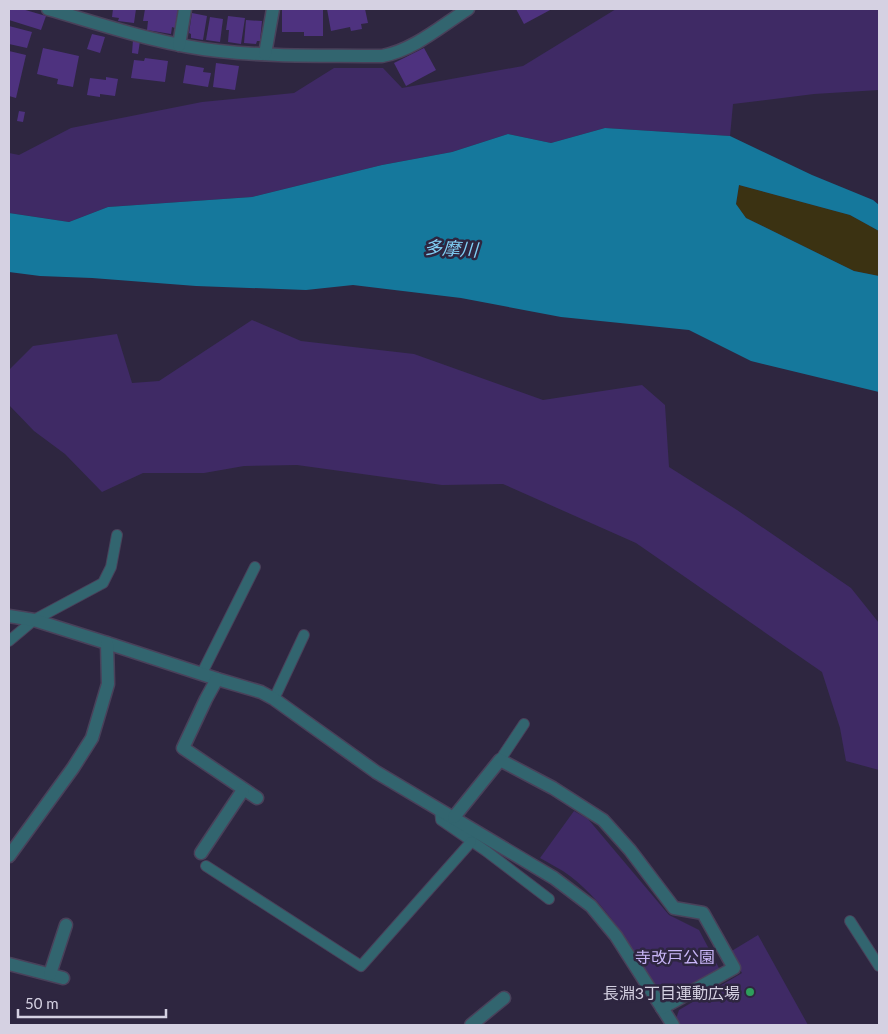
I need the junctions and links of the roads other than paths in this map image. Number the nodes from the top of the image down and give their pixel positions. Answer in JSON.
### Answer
{"nodes":[{"id":1,"x":48,"y":9,"type":"edge"},
{"id":2,"x":185,"y":9,"type":"edge"},
{"id":3,"x":273,"y":9,"type":"edge"},
{"id":4,"x":468,"y":9,"type":"edge"},
{"id":5,"x":179,"y":45,"type":"junction"},
{"id":6,"x":265,"y":54,"type":"junction"},
{"id":7,"x":118,"y":535,"type":"dead end"},
{"id":8,"x":255,"y":567,"type":"dead end"},
{"id":9,"x":9,"y":616,"type":"edge"},
{"id":10,"x":34,"y":620,"type":"junction"},
{"id":11,"x":304,"y":635,"type":"dead end"},
{"id":12,"x":9,"y":641,"type":"edge"},
{"id":13,"x":107,"y":643,"type":"junction"},
{"id":14,"x":202,"y":673,"type":"junction"},
{"id":15,"x":217,"y":679,"type":"junction"},
{"id":16,"x":274,"y":699,"type":"junction"},
{"id":17,"x":524,"y":724,"type":"dead end"},
{"id":18,"x":500,"y":760,"type":"junction"},
{"id":19,"x":243,"y":790,"type":"junction"},
{"id":20,"x":257,"y":798,"type":"dead end"},
{"id":21,"x":440,"y":810,"type":"junction"},
{"id":22,"x":454,"y":817,"type":"junction"},
{"id":23,"x":471,"y":842,"type":"junction"},
{"id":24,"x":201,"y":853,"type":"dead end"},
{"id":25,"x":9,"y":856,"type":"edge"},
{"id":26,"x":206,"y":866,"type":"dead end"},
{"id":27,"x":549,"y":899,"type":"dead end"},
{"id":28,"x":850,"y":921,"type":"dead end"},
{"id":29,"x":66,"y":924,"type":"dead end"},
{"id":30,"x":9,"y":964,"type":"edge"},
{"id":31,"x":879,"y":966,"type":"edge"},
{"id":32,"x":50,"y":974,"type":"junction"},
{"id":33,"x":64,"y":978,"type":"dead end"},
{"id":34,"x":504,"y":998,"type":"dead end"},
{"id":35,"x":662,"y":1008,"type":"junction"},
{"id":36,"x":478,"y":1022,"type":"edge"},
{"id":37,"x":673,"y":1025,"type":"edge"}],
"edges":[{"from":1,"to":5,"type":"street"},
{"from":2,"to":5,"type":"street"},
{"from":3,"to":6,"type":"street"},
{"from":4,"to":6,"type":"street"},
{"from":5,"to":6,"type":"street"},
{"from":7,"to":10,"type":"lane"},
{"from":8,"to":14,"type":"lane"},
{"from":9,"to":10,"type":"street"},
{"from":10,"to":12,"type":"lane"},
{"from":10,"to":13,"type":"street"},
{"from":11,"to":16,"type":"lane"},
{"from":13,"to":14,"type":"street"},
{"from":13,"to":25,"type":"street"},
{"from":14,"to":15,"type":"street"},
{"from":15,"to":16,"type":"street"},
{"from":15,"to":19,"type":"street"},
{"from":16,"to":21,"type":"street"},
{"from":17,"to":18,"type":"lane"},
{"from":18,"to":22,"type":"street"},
{"from":18,"to":35,"type":"street"},
{"from":19,"to":20,"type":"street"},
{"from":19,"to":24,"type":"street"},
{"from":21,"to":22,"type":"street"},
{"from":21,"to":23,"type":"lane"},
{"from":22,"to":35,"type":"street"},
{"from":23,"to":26,"type":"lane"},
{"from":23,"to":27,"type":"lane"},
{"from":28,"to":31,"type":"lane"},
{"from":29,"to":32,"type":"street"},
{"from":30,"to":32,"type":"street"},
{"from":32,"to":33,"type":"street"},
{"from":34,"to":36,"type":"street"},
{"from":35,"to":37,"type":"street"}]}
